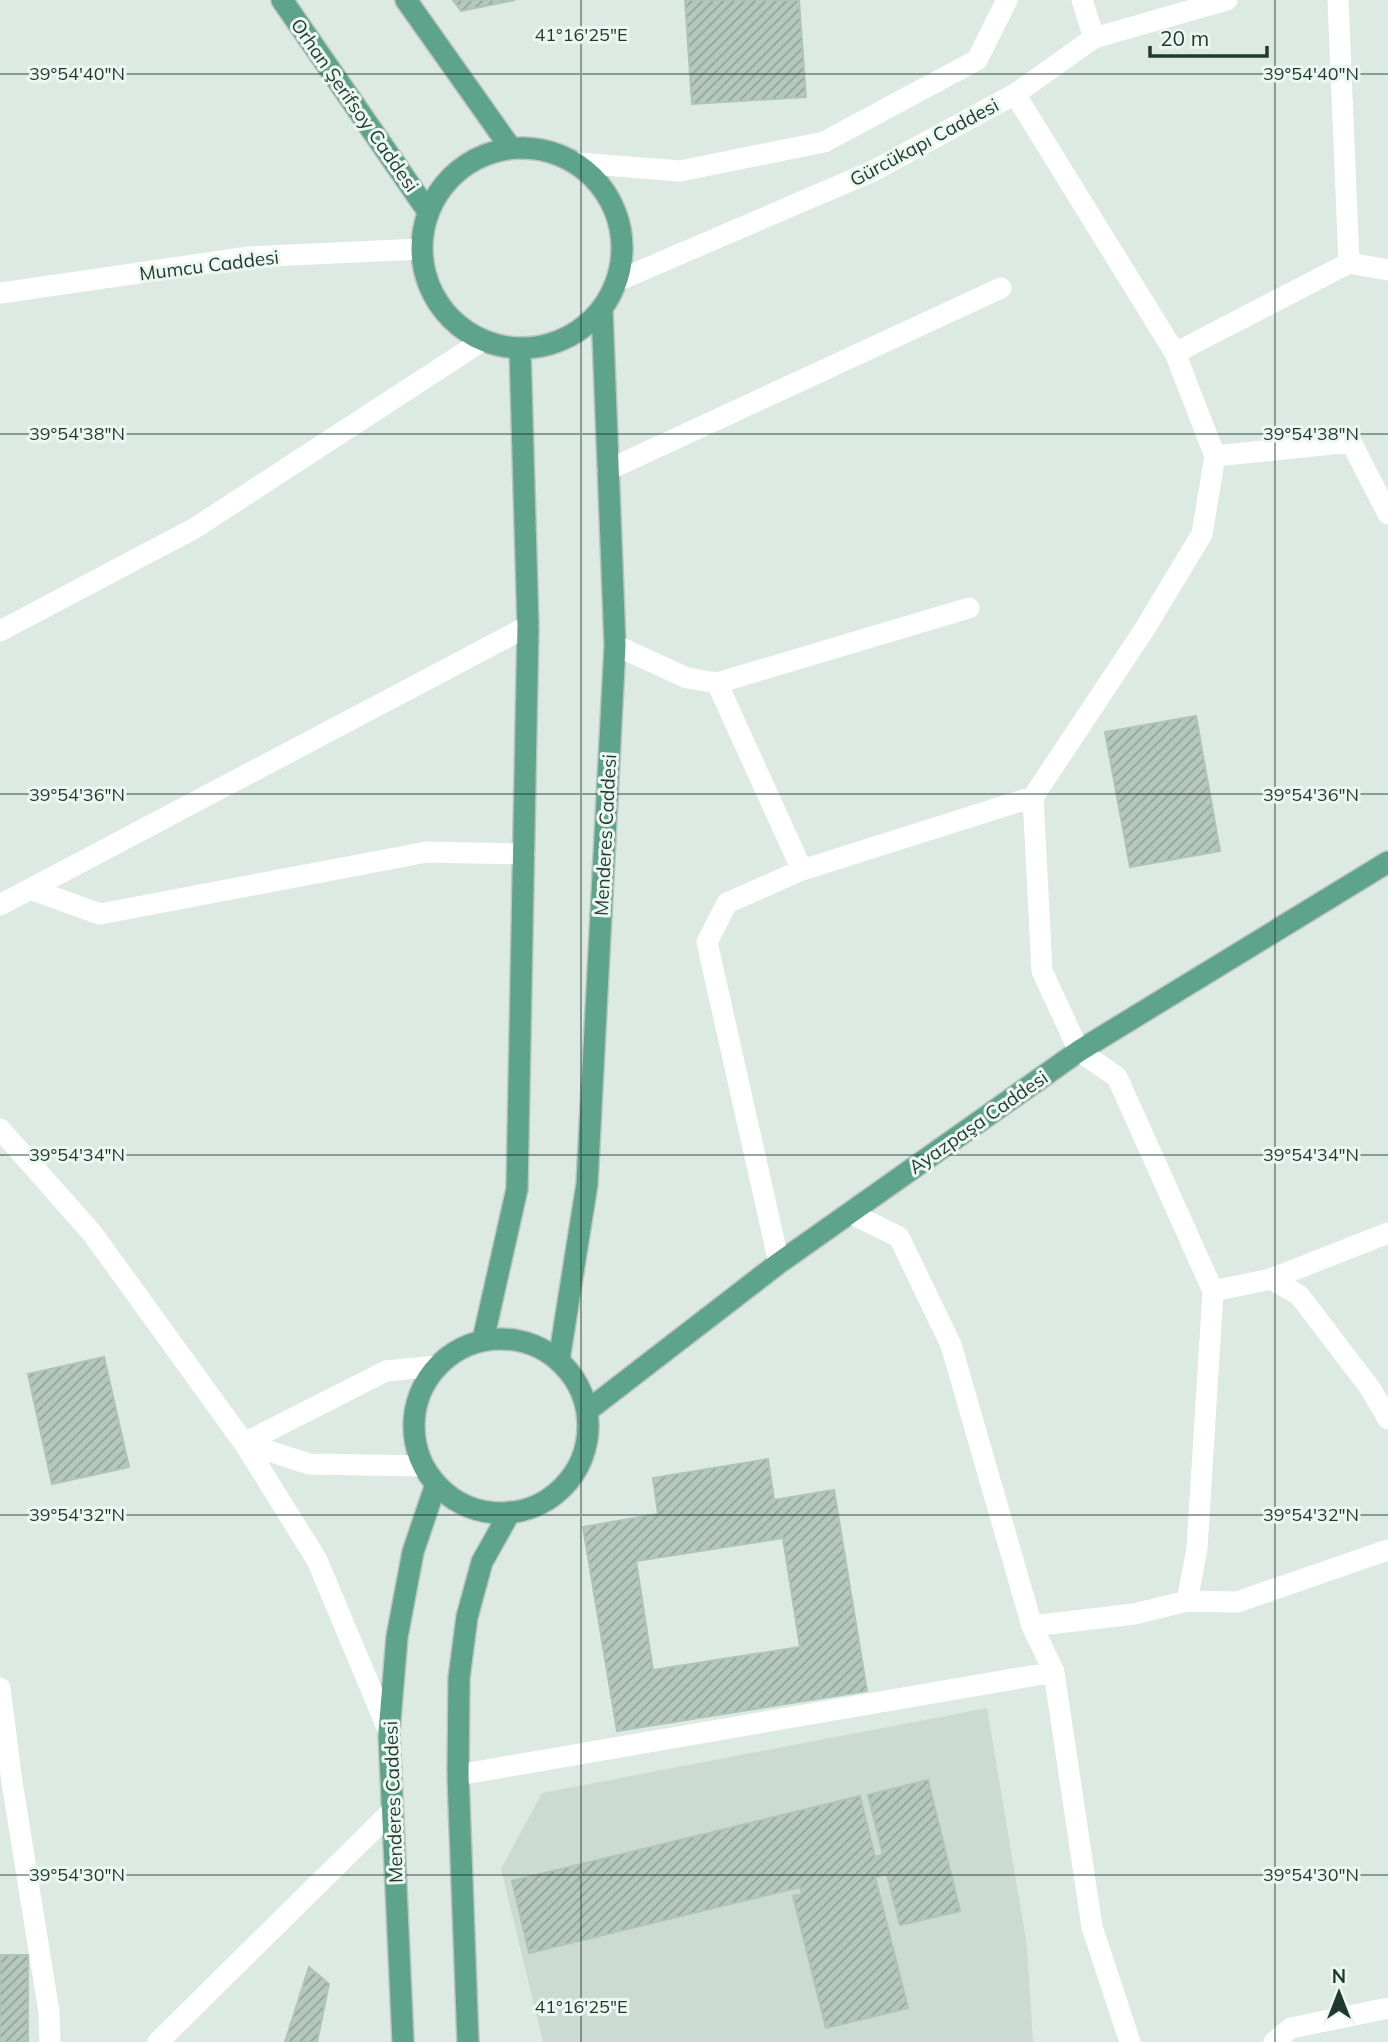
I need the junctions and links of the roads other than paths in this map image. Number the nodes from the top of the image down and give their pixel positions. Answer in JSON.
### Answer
{"nodes":[{"id":1,"x":282,"y":0,"type":"edge"},
{"id":2,"x":406,"y":0,"type":"edge"},
{"id":3,"x":1007,"y":0,"type":"edge"},
{"id":4,"x":1082,"y":0,"type":"edge"},
{"id":5,"x":1227,"y":0,"type":"edge"},
{"id":6,"x":1338,"y":0,"type":"edge"},
{"id":7,"x":1094,"y":38,"type":"junction"},
{"id":8,"x":1015,"y":94,"type":"junction"},
{"id":9,"x":510,"y":147,"type":"junction"},
{"id":10,"x":578,"y":163,"type":"junction"},
{"id":11,"x":427,"y":210,"type":"junction"},
{"id":12,"x":420,"y":249,"type":"junction"},
{"id":13,"x":1349,"y":262,"type":"junction"},
{"id":14,"x":1388,"y":270,"type":"edge"},
{"id":15,"x":617,"y":281,"type":"junction"},
{"id":16,"x":1001,"y":288,"type":"dead end"},
{"id":17,"x":0,"y":293,"type":"edge"},
{"id":18,"x":602,"y":309,"type":"junction"},
{"id":19,"x":482,"y":341,"type":"junction"},
{"id":20,"x":520,"y":349,"type":"junction"},
{"id":21,"x":1175,"y":353,"type":"junction"},
{"id":22,"x":1215,"y":456,"type":"junction"},
{"id":23,"x":608,"y":470,"type":"junction"},
{"id":24,"x":1388,"y":514,"type":"edge"},
{"id":25,"x":970,"y":608,"type":"dead end"},
{"id":26,"x":528,"y":626,"type":"junction"},
{"id":27,"x":0,"y":631,"type":"edge"},
{"id":28,"x":615,"y":645,"type":"junction"},
{"id":29,"x":717,"y":684,"type":"junction"},
{"id":30,"x":1033,"y":797,"type":"junction"},
{"id":31,"x":524,"y":854,"type":"junction"},
{"id":32,"x":1388,"y":862,"type":"edge"},
{"id":33,"x":802,"y":870,"type":"junction"},
{"id":34,"x":30,"y":889,"type":"junction"},
{"id":35,"x":0,"y":905,"type":"edge"},
{"id":36,"x":1079,"y":1051,"type":"junction"},
{"id":37,"x":0,"y":1129,"type":"edge"},
{"id":38,"x":850,"y":1213,"type":"junction"},
{"id":39,"x":1388,"y":1233,"type":"edge"},
{"id":40,"x":779,"y":1263,"type":"junction"},
{"id":41,"x":1271,"y":1279,"type":"junction"},
{"id":42,"x":1213,"y":1291,"type":"junction"},
{"id":43,"x":483,"y":1340,"type":"junction"},
{"id":44,"x":559,"y":1360,"type":"junction"},
{"id":45,"x":437,"y":1366,"type":"junction"},
{"id":46,"x":587,"y":1411,"type":"junction"},
{"id":47,"x":1388,"y":1419,"type":"edge"},
{"id":48,"x":244,"y":1443,"type":"junction"},
{"id":49,"x":423,"y":1466,"type":"junction"},
{"id":50,"x":436,"y":1484,"type":"junction"},
{"id":51,"x":510,"y":1512,"type":"junction"},
{"id":52,"x":1388,"y":1550,"type":"edge"},
{"id":53,"x":1187,"y":1601,"type":"junction"},
{"id":54,"x":1032,"y":1626,"type":"junction"},
{"id":55,"x":1054,"y":1672,"type":"junction"},
{"id":56,"x":0,"y":1688,"type":"edge"},
{"id":57,"x":389,"y":1732,"type":"junction"},
{"id":58,"x":458,"y":1775,"type":"junction"},
{"id":59,"x":7,"y":1798,"type":"edge"},
{"id":60,"x":392,"y":1811,"type":"junction"},
{"id":61,"x":1388,"y":2008,"type":"edge"},
{"id":62,"x":50,"y":2042,"type":"edge"},
{"id":63,"x":158,"y":2042,"type":"edge"},
{"id":64,"x":402,"y":2042,"type":"edge"},
{"id":65,"x":468,"y":2042,"type":"edge"},
{"id":66,"x":1130,"y":2042,"type":"edge"},
{"id":67,"x":1274,"y":2042,"type":"edge"}],
"edges":[{"from":1,"to":11,"type":"main road","name":"Orhan Şerifsoy Caddesi"},
{"from":2,"to":9,"type":"main road"},
{"from":3,"to":10,"type":"street"},
{"from":4,"to":7,"type":"street"},
{"from":5,"to":7,"type":"street","name":"Gürcükapı Caddesi"},
{"from":6,"to":13,"type":"street"},
{"from":7,"to":8,"type":"street","name":"Gürcükapı Caddesi"},
{"from":8,"to":15,"type":"street","name":"Gürcükapı Caddesi"},
{"from":8,"to":21,"type":"street"},
{"from":9,"to":10,"type":"main road"},
{"from":9,"to":11,"type":"main road"},
{"from":10,"to":15,"type":"main road"},
{"from":11,"to":12,"type":"main road"},
{"from":12,"to":17,"type":"street","name":"Mumcu Caddesi"},
{"from":12,"to":19,"type":"main road"},
{"from":13,"to":14,"type":"street"},
{"from":13,"to":21,"type":"street"},
{"from":15,"to":18,"type":"main road"},
{"from":16,"to":23,"type":"street"},
{"from":18,"to":20,"type":"main road"},
{"from":18,"to":23,"type":"main road","name":"Menderes Caddesi"},
{"from":19,"to":20,"type":"main road"},
{"from":19,"to":27,"type":"street"},
{"from":20,"to":26,"type":"main road"},
{"from":21,"to":22,"type":"street"},
{"from":22,"to":24,"type":"street"},
{"from":22,"to":30,"type":"street"},
{"from":23,"to":28,"type":"main road","name":"Menderes Caddesi"},
{"from":25,"to":29,"type":"street"},
{"from":26,"to":31,"type":"main road"},
{"from":26,"to":34,"type":"street"},
{"from":28,"to":29,"type":"street"},
{"from":28,"to":44,"type":"main road","name":"Menderes Caddesi"},
{"from":29,"to":33,"type":"street"},
{"from":30,"to":33,"type":"street"},
{"from":30,"to":36,"type":"street"},
{"from":31,"to":34,"type":"street"},
{"from":31,"to":43,"type":"main road"},
{"from":32,"to":36,"type":"main road","name":"Ayazpaşa Caddesi"},
{"from":33,"to":40,"type":"street"},
{"from":34,"to":35,"type":"street"},
{"from":36,"to":38,"type":"main road","name":"Ayazpaşa Caddesi"},
{"from":36,"to":42,"type":"street"},
{"from":37,"to":48,"type":"street"},
{"from":38,"to":40,"type":"main road","name":"Ayazpaşa Caddesi"},
{"from":38,"to":54,"type":"street"},
{"from":39,"to":41,"type":"street"},
{"from":40,"to":46,"type":"main road","name":"Ayazpaşa Caddesi"},
{"from":41,"to":42,"type":"street"},
{"from":41,"to":47,"type":"street"},
{"from":42,"to":53,"type":"street"},
{"from":43,"to":44,"type":"main road"},
{"from":43,"to":45,"type":"main road"},
{"from":44,"to":46,"type":"main road"},
{"from":45,"to":48,"type":"street"},
{"from":45,"to":49,"type":"main road"},
{"from":46,"to":51,"type":"main road"},
{"from":48,"to":49,"type":"street"},
{"from":48,"to":57,"type":"street"},
{"from":49,"to":50,"type":"main road"},
{"from":50,"to":51,"type":"main road"},
{"from":50,"to":57,"type":"main road","name":"Menderes Caddesi"},
{"from":51,"to":58,"type":"main road"},
{"from":52,"to":53,"type":"street"},
{"from":53,"to":54,"type":"street"},
{"from":54,"to":55,"type":"street"},
{"from":55,"to":58,"type":"street"},
{"from":55,"to":66,"type":"street"},
{"from":56,"to":59,"type":"street"},
{"from":57,"to":60,"type":"main road","name":"Menderes Caddesi"},
{"from":58,"to":65,"type":"main road"},
{"from":59,"to":62,"type":"street"},
{"from":60,"to":63,"type":"street"},
{"from":60,"to":64,"type":"main road","name":"Menderes Caddesi"},
{"from":61,"to":67,"type":"street"}]}
